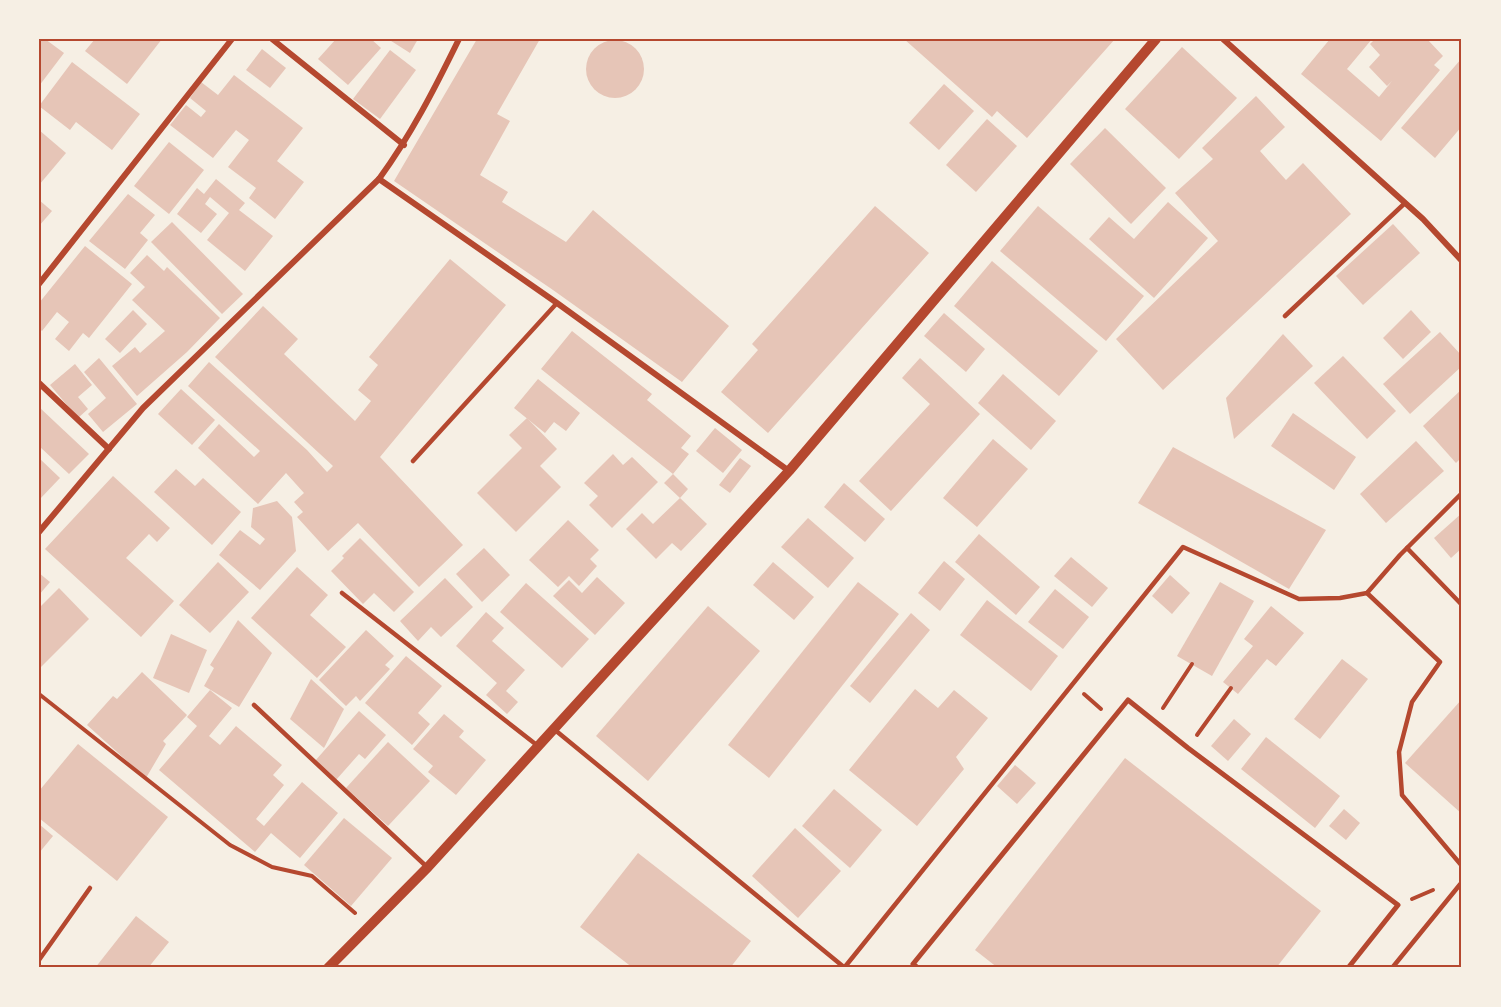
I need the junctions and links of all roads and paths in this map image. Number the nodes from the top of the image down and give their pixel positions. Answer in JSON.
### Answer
{"nodes":[{"id":1,"x":232,"y":39,"type":"edge"},
{"id":2,"x":272,"y":39,"type":"edge"},
{"id":3,"x":459,"y":39,"type":"edge"},
{"id":4,"x":1156,"y":39,"type":"edge"},
{"id":5,"x":1223,"y":39,"type":"edge"},
{"id":6,"x":404,"y":145,"type":"junction"},
{"id":7,"x":379,"y":179,"type":"junction"},
{"id":8,"x":1405,"y":203,"type":"junction"},
{"id":9,"x":1462,"y":261,"type":"edge"},
{"id":10,"x":39,"y":285,"type":"edge"},
{"id":11,"x":557,"y":303,"type":"junction"},
{"id":12,"x":1286,"y":316,"type":"dead end"},
{"id":13,"x":39,"y":383,"type":"edge"},
{"id":14,"x":110,"y":449,"type":"junction"},
{"id":15,"x":413,"y":461,"type":"dead end"},
{"id":16,"x":789,"y":471,"type":"junction"},
{"id":17,"x":1462,"y":493,"type":"edge"},
{"id":18,"x":39,"y":532,"type":"edge"},
{"id":19,"x":1407,"y":548,"type":"junction"},
{"id":20,"x":342,"y":593,"type":"dead end"},
{"id":21,"x":1367,"y":593,"type":"junction"},
{"id":22,"x":1462,"y":605,"type":"edge"},
{"id":23,"x":1192,"y":664,"type":"dead end"},
{"id":24,"x":1072,"y":684,"type":"junction"},
{"id":25,"x":1231,"y":688,"type":"dead end"},
{"id":26,"x":39,"y":694,"type":"edge"},
{"id":27,"x":254,"y":705,"type":"dead end"},
{"id":28,"x":1113,"y":719,"type":"junction"},
{"id":29,"x":1155,"y":721,"type":"junction"},
{"id":30,"x":555,"y":730,"type":"junction"},
{"id":31,"x":539,"y":747,"type":"junction"},
{"id":32,"x":1188,"y":748,"type":"junction"},
{"id":33,"x":1462,"y":866,"type":"edge"},
{"id":34,"x":428,"y":867,"type":"junction"},
{"id":35,"x":1462,"y":882,"type":"edge"},
{"id":36,"x":90,"y":888,"type":"dead end"},
{"id":37,"x":370,"y":926,"type":"junction"},
{"id":38,"x":39,"y":960,"type":"edge"},
{"id":39,"x":328,"y":968,"type":"edge"},
{"id":40,"x":845,"y":968,"type":"edge"},
{"id":41,"x":918,"y":968,"type":"edge"},
{"id":42,"x":1348,"y":968,"type":"edge"},
{"id":43,"x":1392,"y":968,"type":"edge"}],
"edges":[{"from":1,"to":10,"type":"street"},
{"from":2,"to":6,"type":"street"},
{"from":3,"to":6,"type":"street"},
{"from":4,"to":16,"type":"street"},
{"from":5,"to":8,"type":"street"},
{"from":6,"to":7,"type":"street"},
{"from":7,"to":11,"type":"street"},
{"from":7,"to":14,"type":"street"},
{"from":8,"to":9,"type":"street"},
{"from":8,"to":12,"type":"lane"},
{"from":11,"to":15,"type":"lane"},
{"from":11,"to":16,"type":"street"},
{"from":13,"to":14,"type":"street"},
{"from":14,"to":18,"type":"street"},
{"from":16,"to":30,"type":"street"},
{"from":17,"to":19,"type":"lane"},
{"from":19,"to":21,"type":"lane"},
{"from":19,"to":22,"type":"lane"},
{"from":20,"to":31,"type":"lane"},
{"from":21,"to":24,"type":"lane"},
{"from":21,"to":33,"type":"lane"},
{"from":23,"to":29,"type":"path"},
{"from":24,"to":28,"type":"path"},
{"from":24,"to":40,"type":"lane"},
{"from":25,"to":32,"type":"path"},
{"from":26,"to":37,"type":"path"},
{"from":27,"to":34,"type":"lane"},
{"from":28,"to":29,"type":"street"},
{"from":28,"to":41,"type":"street"},
{"from":29,"to":32,"type":"street"},
{"from":30,"to":31,"type":"street"},
{"from":30,"to":40,"type":"lane"},
{"from":31,"to":34,"type":"street"},
{"from":32,"to":42,"type":"street"},
{"from":34,"to":37,"type":"street"},
{"from":35,"to":43,"type":"lane"},
{"from":36,"to":38,"type":"lane"},
{"from":37,"to":39,"type":"street"}]}
